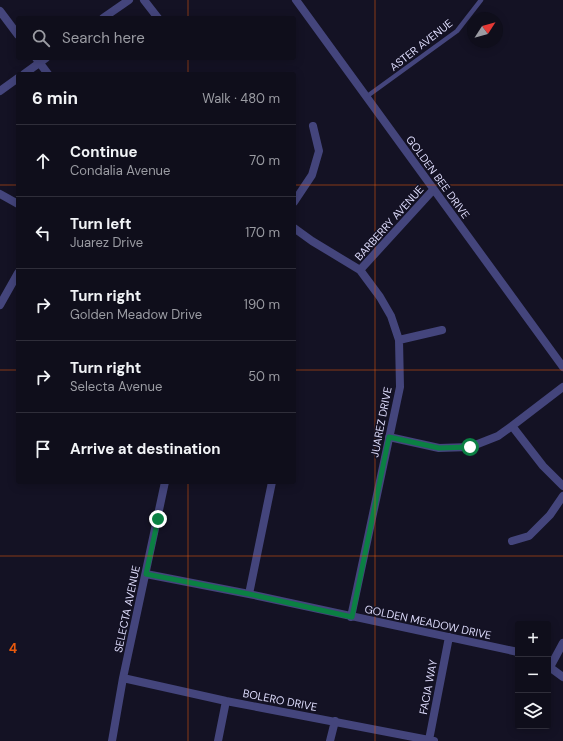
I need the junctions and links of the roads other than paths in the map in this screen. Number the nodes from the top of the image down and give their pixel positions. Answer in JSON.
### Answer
{"nodes":[{"id":1,"x":129,"y":0,"type":"edge"},
{"id":2,"x":144,"y":0,"type":"edge"},
{"id":3,"x":296,"y":0,"type":"edge"},
{"id":4,"x":481,"y":0,"type":"edge"},
{"id":5,"x":0,"y":10,"type":"edge"},
{"id":6,"x":106,"y":16,"type":"edge"},
{"id":7,"x":156,"y":16,"type":"edge"},
{"id":8,"x":16,"y":32,"type":"edge"},
{"id":9,"x":40,"y":60,"type":"edge"},
{"id":10,"x":26,"y":72,"type":"edge"},
{"id":11,"x":47,"y":72,"type":"edge"},
{"id":12,"x":16,"y":79,"type":"edge"},
{"id":13,"x":0,"y":91,"type":"edge"},
{"id":14,"x":366,"y":97,"type":"junction"},
{"id":15,"x":313,"y":126,"type":"dead end"},
{"id":16,"x":434,"y":190,"type":"junction"},
{"id":17,"x":0,"y":194,"type":"edge"},
{"id":18,"x":296,"y":199,"type":"edge"},
{"id":19,"x":16,"y":203,"type":"edge"},
{"id":20,"x":296,"y":229,"type":"edge"},
{"id":21,"x":360,"y":270,"type":"junction"},
{"id":22,"x":16,"y":277,"type":"edge"},
{"id":23,"x":0,"y":305,"type":"edge"},
{"id":24,"x":442,"y":330,"type":"dead end"},
{"id":25,"x":399,"y":340,"type":"junction"},
{"id":26,"x":563,"y":367,"type":"edge"},
{"id":27,"x":563,"y":387,"type":"edge"},
{"id":28,"x":512,"y":426,"type":"junction"},
{"id":29,"x":389,"y":437,"type":"junction"},
{"id":30,"x":165,"y":484,"type":"edge"},
{"id":31,"x":272,"y":484,"type":"edge"},
{"id":32,"x":563,"y":486,"type":"edge"},
{"id":33,"x":563,"y":496,"type":"edge"},
{"id":34,"x":512,"y":541,"type":"dead end"},
{"id":35,"x":146,"y":574,"type":"junction"},
{"id":36,"x":249,"y":594,"type":"junction"},
{"id":37,"x":352,"y":617,"type":"junction"},
{"id":38,"x":449,"y":638,"type":"junction"},
{"id":39,"x":563,"y":643,"type":"edge"},
{"id":40,"x":515,"y":651,"type":"edge"},
{"id":41,"x":551,"y":663,"type":"edge"},
{"id":42,"x":551,"y":668,"type":"edge"},
{"id":43,"x":563,"y":677,"type":"edge"},
{"id":44,"x":123,"y":678,"type":"junction"},
{"id":45,"x":226,"y":701,"type":"junction"},
{"id":46,"x":335,"y":721,"type":"junction"},
{"id":47,"x":431,"y":740,"type":"edge"},
{"id":48,"x":112,"y":741,"type":"edge"},
{"id":49,"x":218,"y":741,"type":"edge"},
{"id":50,"x":330,"y":741,"type":"edge"}],
"edges":[{"from":1,"to":6,"type":"street"},
{"from":2,"to":7,"type":"street"},
{"from":3,"to":14,"type":"street","name":"GOLDEN BEE DRIVE"},
{"from":4,"to":14,"type":"lane","name":"ASTER AVENUE"},
{"from":5,"to":8,"type":"street"},
{"from":9,"to":10,"type":"street"},
{"from":9,"to":11,"type":"street"},
{"from":12,"to":13,"type":"street"},
{"from":14,"to":16,"type":"street","name":"GOLDEN BEE DRIVE"},
{"from":15,"to":18,"type":"street"},
{"from":16,"to":21,"type":"street","name":"BARBERRY AVENUE"},
{"from":16,"to":26,"type":"street","name":"GOLDEN BEE DRIVE"},
{"from":17,"to":19,"type":"street"},
{"from":20,"to":21,"type":"street","name":"JUAREZ DRIVE"},
{"from":21,"to":25,"type":"street","name":"JUAREZ DRIVE"},
{"from":22,"to":23,"type":"street"},
{"from":24,"to":25,"type":"street"},
{"from":25,"to":29,"type":"street","name":"JUAREZ DRIVE"},
{"from":27,"to":28,"type":"street"},
{"from":28,"to":29,"type":"street"},
{"from":28,"to":32,"type":"street"},
{"from":29,"to":37,"type":"street","name":"JUAREZ DRIVE"},
{"from":30,"to":35,"type":"street","name":"SELECTA AVENUE"},
{"from":31,"to":36,"type":"street"},
{"from":33,"to":34,"type":"street"},
{"from":35,"to":36,"type":"street","name":"GOLDEN MEADOW DRIVE"},
{"from":35,"to":44,"type":"street","name":"SELECTA AVENUE"},
{"from":36,"to":37,"type":"street","name":"GOLDEN MEADOW DRIVE"},
{"from":37,"to":38,"type":"street","name":"GOLDEN MEADOW DRIVE"},
{"from":38,"to":40,"type":"street","name":"GOLDEN MEADOW DRIVE"},
{"from":38,"to":47,"type":"street","name":"FACIA WAY"},
{"from":39,"to":41,"type":"street"},
{"from":42,"to":43,"type":"street"},
{"from":44,"to":45,"type":"street","name":"BOLERO DRIVE"},
{"from":44,"to":48,"type":"street","name":"SELECTA AVENUE"},
{"from":45,"to":46,"type":"street","name":"BOLERO DRIVE"},
{"from":45,"to":49,"type":"street"},
{"from":46,"to":47,"type":"street","name":"BOLERO DRIVE"},
{"from":46,"to":50,"type":"street"}]}
